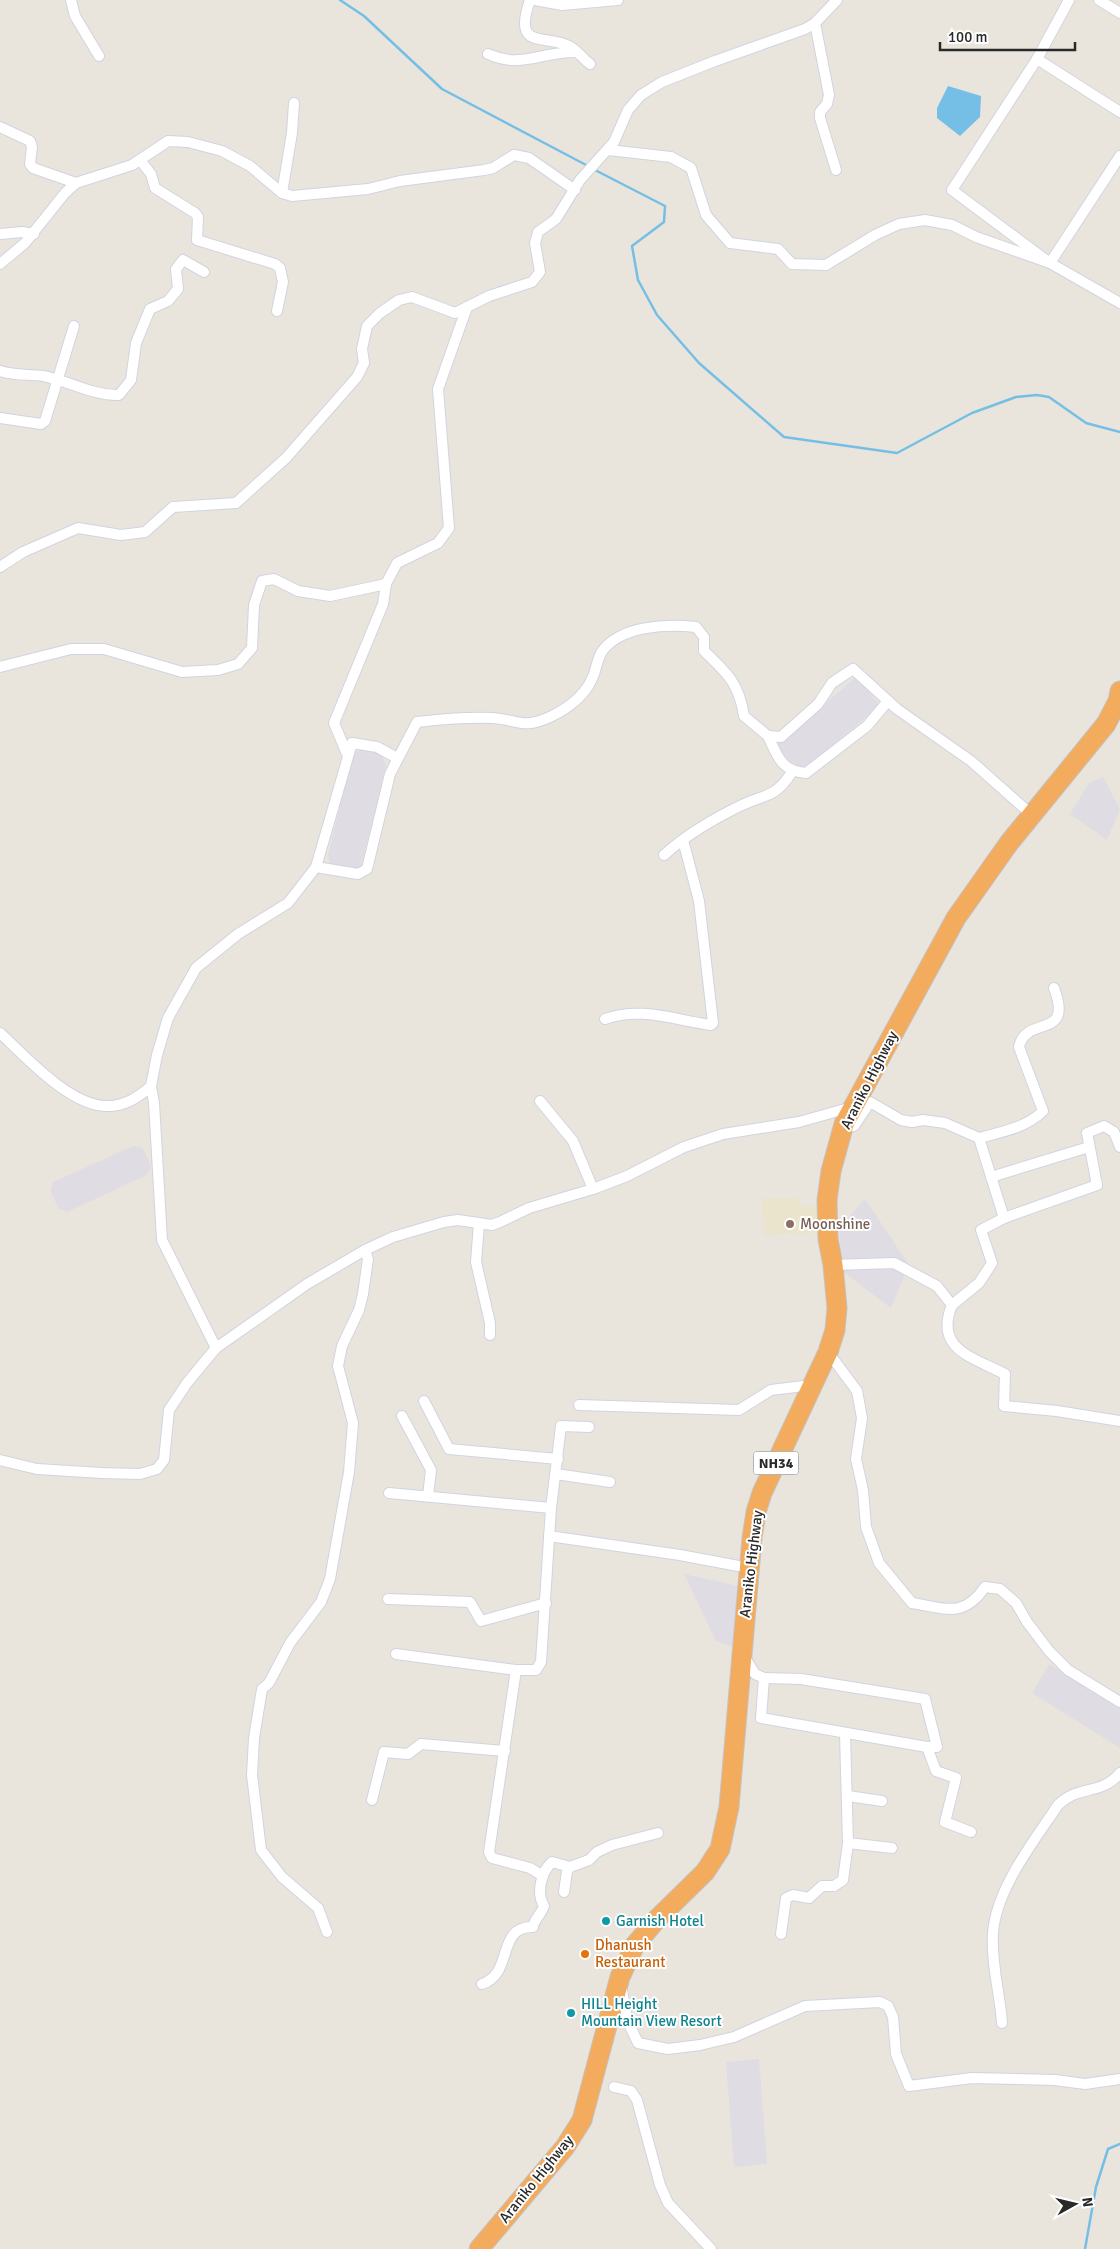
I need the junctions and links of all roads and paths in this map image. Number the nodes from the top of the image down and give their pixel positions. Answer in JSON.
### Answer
{"nodes":[{"id":1,"x":71,"y":0,"type":"edge"},
{"id":2,"x":530,"y":0,"type":"edge"},
{"id":3,"x":535,"y":0,"type":"edge"},
{"id":4,"x":618,"y":0,"type":"edge"},
{"id":5,"x":837,"y":0,"type":"edge"},
{"id":6,"x":1069,"y":0,"type":"edge"},
{"id":7,"x":1099,"y":0,"type":"edge"},
{"id":8,"x":1120,"y":13,"type":"edge"},
{"id":9,"x":815,"y":23,"type":"junction"},
{"id":10,"x":576,"y":52,"type":"junction"},
{"id":11,"x":488,"y":54,"type":"dead end"},
{"id":12,"x":99,"y":56,"type":"dead end"},
{"id":13,"x":1037,"y":59,"type":"junction"},
{"id":14,"x":590,"y":64,"type":"dead end"},
{"id":15,"x":294,"y":102,"type":"dead end"},
{"id":16,"x":1120,"y":112,"type":"edge"},
{"id":17,"x":0,"y":127,"type":"edge"},
{"id":18,"x":608,"y":150,"type":"junction"},
{"id":19,"x":1120,"y":156,"type":"edge"},
{"id":20,"x":140,"y":160,"type":"junction"},
{"id":21,"x":836,"y":170,"type":"dead end"},
{"id":22,"x":76,"y":183,"type":"junction"},
{"id":23,"x":575,"y":190,"type":"junction"},
{"id":24,"x":282,"y":193,"type":"junction"},
{"id":25,"x":0,"y":234,"type":"edge"},
{"id":26,"x":34,"y":234,"type":"junction"},
{"id":27,"x":1050,"y":263,"type":"junction"},
{"id":28,"x":0,"y":264,"type":"edge"},
{"id":29,"x":204,"y":272,"type":"dead end"},
{"id":30,"x":1120,"y":303,"type":"edge"},
{"id":31,"x":467,"y":307,"type":"junction"},
{"id":32,"x":278,"y":312,"type":"dead end"},
{"id":33,"x":74,"y":326,"type":"dead end"},
{"id":34,"x":0,"y":372,"type":"edge"},
{"id":35,"x":59,"y":380,"type":"junction"},
{"id":36,"x":0,"y":418,"type":"edge"},
{"id":37,"x":0,"y":566,"type":"edge"},
{"id":38,"x":386,"y":584,"type":"junction"},
{"id":39,"x":0,"y":667,"type":"edge"},
{"id":40,"x":1120,"y":691,"type":"edge"},
{"id":41,"x":888,"y":701,"type":"junction"},
{"id":42,"x":768,"y":736,"type":"junction"},
{"id":43,"x":347,"y":754,"type":"junction"},
{"id":44,"x":397,"y":758,"type":"junction"},
{"id":45,"x":792,"y":772,"type":"junction"},
{"id":46,"x":1032,"y":815,"type":"junction"},
{"id":47,"x":683,"y":840,"type":"junction"},
{"id":48,"x":664,"y":855,"type":"dead end"},
{"id":49,"x":316,"y":867,"type":"junction"},
{"id":50,"x":1054,"y":988,"type":"dead end"},
{"id":51,"x":605,"y":1019,"type":"dead end"},
{"id":52,"x":0,"y":1033,"type":"edge"},
{"id":53,"x":151,"y":1086,"type":"junction"},
{"id":54,"x":540,"y":1101,"type":"dead end"},
{"id":55,"x":848,"y":1117,"type":"junction"},
{"id":56,"x":979,"y":1138,"type":"junction"},
{"id":57,"x":1120,"y":1146,"type":"edge"},
{"id":58,"x":1089,"y":1147,"type":"junction"},
{"id":59,"x":991,"y":1176,"type":"junction"},
{"id":60,"x":592,"y":1189,"type":"junction"},
{"id":61,"x":1004,"y":1218,"type":"junction"},
{"id":62,"x":479,"y":1224,"type":"junction"},
{"id":63,"x":365,"y":1250,"type":"junction"},
{"id":64,"x":833,"y":1265,"type":"junction"},
{"id":65,"x":952,"y":1304,"type":"junction"},
{"id":66,"x":490,"y":1335,"type":"dead end"},
{"id":67,"x":216,"y":1348,"type":"junction"},
{"id":68,"x":828,"y":1352,"type":"junction"},
{"id":69,"x":812,"y":1385,"type":"junction"},
{"id":70,"x":424,"y":1401,"type":"dead end"},
{"id":71,"x":579,"y":1405,"type":"dead end"},
{"id":72,"x":402,"y":1416,"type":"dead end"},
{"id":73,"x":1120,"y":1422,"type":"edge"},
{"id":74,"x":589,"y":1427,"type":"dead end"},
{"id":75,"x":558,"y":1459,"type":"junction"},
{"id":76,"x":0,"y":1460,"type":"edge"},
{"id":77,"x":556,"y":1474,"type":"junction"},
{"id":78,"x":610,"y":1482,"type":"dead end"},
{"id":79,"x":389,"y":1493,"type":"dead end"},
{"id":80,"x":428,"y":1496,"type":"junction"},
{"id":81,"x":551,"y":1508,"type":"junction"},
{"id":82,"x":549,"y":1536,"type":"junction"},
{"id":83,"x":749,"y":1568,"type":"junction"},
{"id":84,"x":388,"y":1599,"type":"dead end"},
{"id":85,"x":546,"y":1603,"type":"junction"},
{"id":86,"x":742,"y":1652,"type":"junction"},
{"id":87,"x":396,"y":1654,"type":"dead end"},
{"id":88,"x":516,"y":1670,"type":"junction"},
{"id":89,"x":764,"y":1678,"type":"junction"},
{"id":90,"x":1120,"y":1702,"type":"edge"},
{"id":91,"x":845,"y":1734,"type":"junction"},
{"id":92,"x":927,"y":1747,"type":"junction"},
{"id":93,"x":504,"y":1751,"type":"junction"},
{"id":94,"x":1120,"y":1773,"type":"edge"},
{"id":95,"x":848,"y":1796,"type":"junction"},
{"id":96,"x":372,"y":1800,"type":"dead end"},
{"id":97,"x":882,"y":1801,"type":"dead end"},
{"id":98,"x":971,"y":1832,"type":"dead end"},
{"id":99,"x":658,"y":1833,"type":"dead end"},
{"id":100,"x":848,"y":1843,"type":"junction"},
{"id":101,"x":892,"y":1848,"type":"dead end"},
{"id":102,"x":570,"y":1867,"type":"junction"},
{"id":103,"x":543,"y":1876,"type":"junction"},
{"id":104,"x":564,"y":1892,"type":"dead end"},
{"id":105,"x":327,"y":1932,"type":"dead end"},
{"id":106,"x":780,"y":1934,"type":"dead end"},
{"id":107,"x":620,"y":1977,"type":"junction"},
{"id":108,"x":482,"y":1984,"type":"dead end"},
{"id":109,"x":1002,"y":2024,"type":"dead end"},
{"id":110,"x":1120,"y":2079,"type":"edge"},
{"id":111,"x":614,"y":2087,"type":"dead end"},
{"id":112,"x":479,"y":2249,"type":"edge"},
{"id":113,"x":711,"y":2249,"type":"edge"}],
"edges":[{"from":1,"to":12,"type":"street"},
{"from":2,"to":10,"type":"street"},
{"from":3,"to":4,"type":"street"},
{"from":5,"to":9,"type":"street"},
{"from":6,"to":13,"type":"street"},
{"from":7,"to":8,"type":"street"},
{"from":9,"to":18,"type":"street"},
{"from":9,"to":21,"type":"street"},
{"from":10,"to":11,"type":"street"},
{"from":10,"to":14,"type":"street"},
{"from":13,"to":16,"type":"street"},
{"from":13,"to":27,"type":"street"},
{"from":15,"to":24,"type":"street"},
{"from":17,"to":22,"type":"street"},
{"from":18,"to":23,"type":"street"},
{"from":18,"to":27,"type":"street"},
{"from":19,"to":27,"type":"street"},
{"from":20,"to":22,"type":"street"},
{"from":20,"to":24,"type":"street"},
{"from":20,"to":32,"type":"street"},
{"from":22,"to":26,"type":"street"},
{"from":23,"to":24,"type":"street"},
{"from":23,"to":31,"type":"street"},
{"from":25,"to":26,"type":"street"},
{"from":26,"to":28,"type":"street"},
{"from":27,"to":30,"type":"street"},
{"from":29,"to":35,"type":"street"},
{"from":31,"to":37,"type":"street"},
{"from":31,"to":38,"type":"street"},
{"from":33,"to":35,"type":"street"},
{"from":34,"to":35,"type":"street"},
{"from":35,"to":36,"type":"street"},
{"from":38,"to":39,"type":"street"},
{"from":38,"to":43,"type":"street"},
{"from":40,"to":46,"type":"highway","name":"Araniko Highway","number":"NH34"},
{"from":41,"to":42,"type":"street"},
{"from":41,"to":45,"type":"street"},
{"from":41,"to":46,"type":"street"},
{"from":42,"to":44,"type":"street"},
{"from":42,"to":45,"type":"street"},
{"from":43,"to":44,"type":"street"},
{"from":43,"to":49,"type":"street"},
{"from":44,"to":49,"type":"street"},
{"from":45,"to":47,"type":"street"},
{"from":46,"to":55,"type":"highway","name":"Araniko Highway","number":"NH34"},
{"from":47,"to":48,"type":"street"},
{"from":47,"to":51,"type":"street"},
{"from":49,"to":53,"type":"street"},
{"from":50,"to":56,"type":"street"},
{"from":52,"to":53,"type":"street"},
{"from":53,"to":67,"type":"street"},
{"from":54,"to":60,"type":"street"},
{"from":55,"to":56,"type":"street"},
{"from":55,"to":60,"type":"street"},
{"from":55,"to":64,"type":"highway","name":"Araniko Highway","number":"NH34"},
{"from":56,"to":59,"type":"street"},
{"from":57,"to":58,"type":"street"},
{"from":58,"to":59,"type":"street"},
{"from":58,"to":61,"type":"street"},
{"from":59,"to":61,"type":"street"},
{"from":60,"to":62,"type":"street"},
{"from":61,"to":65,"type":"street"},
{"from":62,"to":63,"type":"street"},
{"from":62,"to":66,"type":"street"},
{"from":63,"to":67,"type":"street"},
{"from":63,"to":105,"type":"street"},
{"from":64,"to":65,"type":"street"},
{"from":64,"to":68,"type":"highway","name":"Araniko Highway","number":"NH34"},
{"from":65,"to":73,"type":"street"},
{"from":67,"to":76,"type":"street"},
{"from":68,"to":69,"type":"highway","name":"Araniko Highway","number":"NH34"},
{"from":68,"to":90,"type":"street"},
{"from":69,"to":71,"type":"street"},
{"from":69,"to":83,"type":"highway","name":"Araniko Highway","number":"NH34"},
{"from":70,"to":75,"type":"street"},
{"from":72,"to":80,"type":"street"},
{"from":74,"to":75,"type":"street"},
{"from":75,"to":77,"type":"street"},
{"from":77,"to":78,"type":"street"},
{"from":77,"to":81,"type":"street"},
{"from":79,"to":80,"type":"street"},
{"from":80,"to":81,"type":"street"},
{"from":81,"to":82,"type":"street"},
{"from":82,"to":83,"type":"street"},
{"from":82,"to":85,"type":"street"},
{"from":83,"to":86,"type":"highway","name":"Araniko Highway","number":"NH34"},
{"from":84,"to":85,"type":"street"},
{"from":85,"to":88,"type":"street"},
{"from":86,"to":89,"type":"street"},
{"from":86,"to":107,"type":"highway","name":"Araniko Highway","number":"NH34"},
{"from":87,"to":88,"type":"street"},
{"from":88,"to":93,"type":"street"},
{"from":89,"to":91,"type":"street"},
{"from":89,"to":92,"type":"street"},
{"from":91,"to":92,"type":"street"},
{"from":91,"to":95,"type":"street"},
{"from":92,"to":98,"type":"street"},
{"from":93,"to":96,"type":"street"},
{"from":93,"to":103,"type":"street"},
{"from":94,"to":109,"type":"street"},
{"from":95,"to":97,"type":"street"},
{"from":95,"to":100,"type":"street"},
{"from":99,"to":102,"type":"street"},
{"from":100,"to":101,"type":"street"},
{"from":100,"to":106,"type":"street"},
{"from":102,"to":103,"type":"street"},
{"from":102,"to":104,"type":"street"},
{"from":103,"to":108,"type":"street"},
{"from":107,"to":110,"type":"street"},
{"from":107,"to":112,"type":"highway","name":"Araniko Highway","number":"NH34"},
{"from":111,"to":113,"type":"street"}]}
